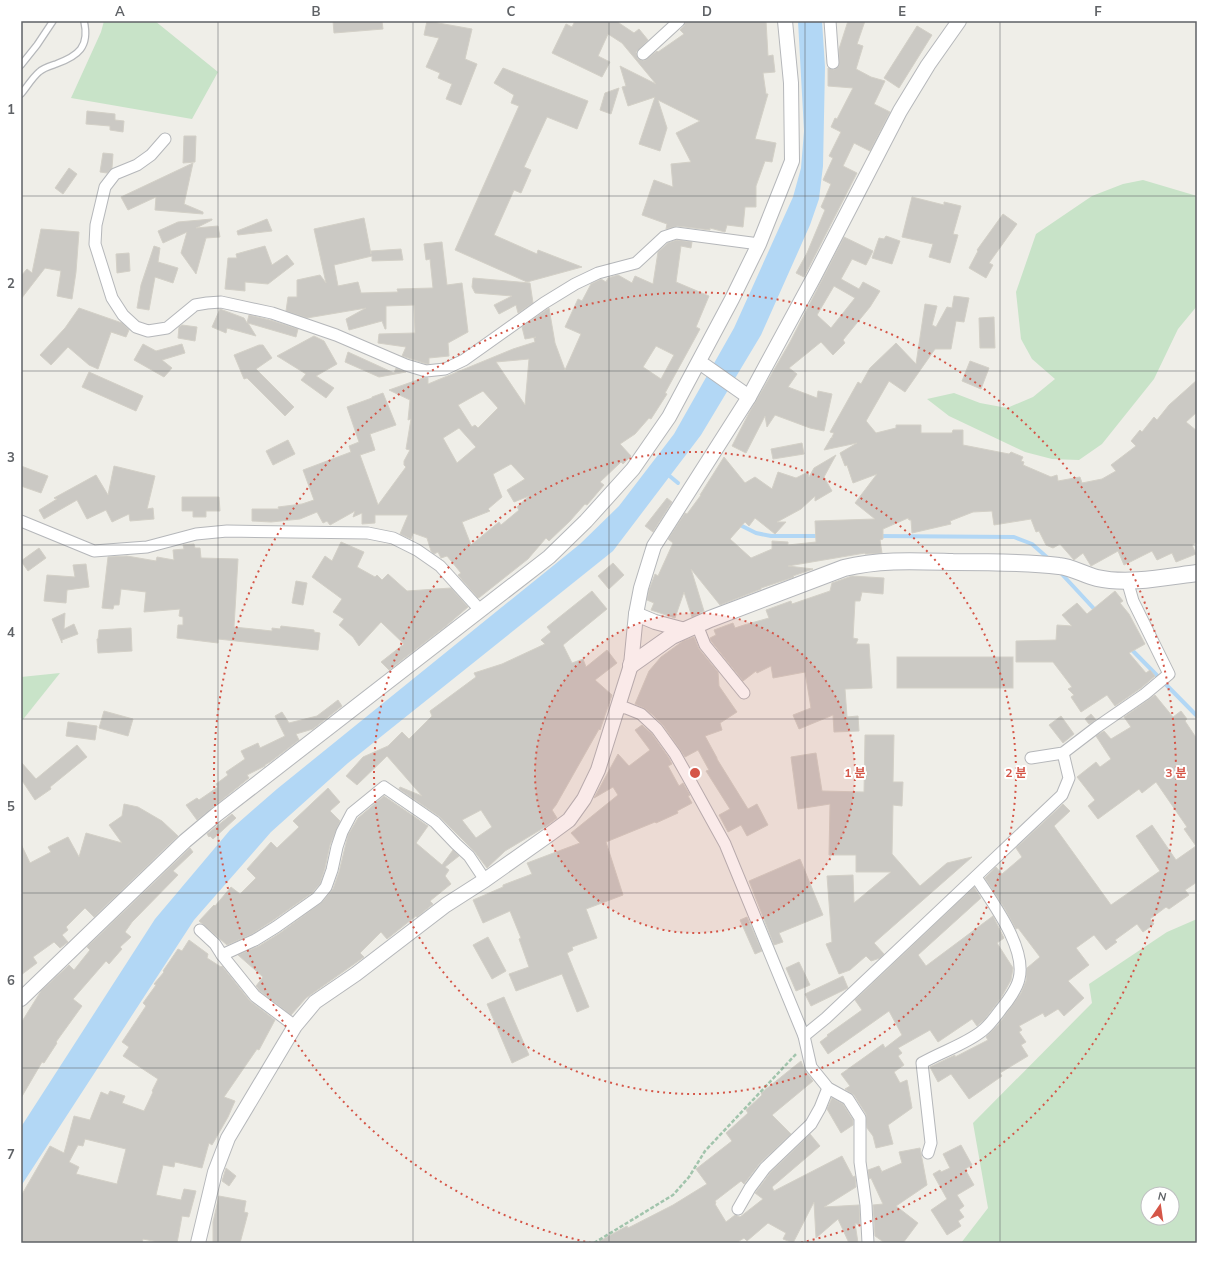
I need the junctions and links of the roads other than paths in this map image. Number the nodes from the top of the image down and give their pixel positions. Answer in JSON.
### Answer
{"nodes":[{"id":1,"x":53,"y":21,"type":"edge"},
{"id":2,"x":84,"y":21,"type":"edge"},
{"id":3,"x":679,"y":21,"type":"edge"},
{"id":4,"x":785,"y":21,"type":"edge"},
{"id":5,"x":830,"y":21,"type":"edge"},
{"id":6,"x":959,"y":21,"type":"edge"},
{"id":7,"x":643,"y":54,"type":"dead end"},
{"id":8,"x":833,"y":63,"type":"dead end"},
{"id":9,"x":21,"y":65,"type":"edge"},
{"id":10,"x":21,"y":94,"type":"edge"},
{"id":11,"x":165,"y":139,"type":"dead end"},
{"id":12,"x":759,"y":244,"type":"junction"},
{"id":13,"x":702,"y":364,"type":"junction"},
{"id":14,"x":745,"y":395,"type":"junction"},
{"id":15,"x":21,"y":521,"type":"edge"},
{"id":16,"x":1197,"y":573,"type":"edge"},
{"id":17,"x":1127,"y":580,"type":"junction"},
{"id":18,"x":480,"y":610,"type":"junction"},
{"id":19,"x":636,"y":614,"type":"junction"},
{"id":20,"x":691,"y":628,"type":"junction"},
{"id":21,"x":632,"y":666,"type":"junction"},
{"id":22,"x":744,"y":693,"type":"dead end"},
{"id":23,"x":618,"y":707,"type":"junction"},
{"id":24,"x":1063,"y":754,"type":"junction"},
{"id":25,"x":1031,"y":758,"type":"dead end"},
{"id":26,"x":976,"y":877,"type":"junction"},
{"id":27,"x":485,"y":880,"type":"junction"},
{"id":28,"x":200,"y":930,"type":"dead end"},
{"id":29,"x":222,"y":955,"type":"junction"},
{"id":30,"x":21,"y":999,"type":"edge"},
{"id":31,"x":295,"y":1026,"type":"junction"},
{"id":32,"x":805,"y":1040,"type":"junction"},
{"id":33,"x":828,"y":1088,"type":"junction"},
{"id":34,"x":928,"y":1153,"type":"dead end"},
{"id":35,"x":738,"y":1209,"type":"dead end"},
{"id":36,"x":198,"y":1243,"type":"edge"},
{"id":37,"x":868,"y":1243,"type":"edge"}],
"edges":[{"from":1,"to":9,"type":"lane"},
{"from":2,"to":10,"type":"lane"},
{"from":3,"to":7,"type":"street"},
{"from":4,"to":12,"type":"street"},
{"from":5,"to":8,"type":"street"},
{"from":6,"to":14,"type":"street"},
{"from":11,"to":12,"type":"street"},
{"from":12,"to":13,"type":"street"},
{"from":13,"to":14,"type":"street"},
{"from":13,"to":18,"type":"street"},
{"from":14,"to":19,"type":"street"},
{"from":15,"to":18,"type":"street"},
{"from":16,"to":17,"type":"main road"},
{"from":17,"to":20,"type":"main road"},
{"from":17,"to":24,"type":"street"},
{"from":18,"to":30,"type":"street"},
{"from":19,"to":20,"type":"street"},
{"from":19,"to":21,"type":"street"},
{"from":20,"to":21,"type":"main road"},
{"from":20,"to":22,"type":"street"},
{"from":21,"to":23,"type":"street"},
{"from":23,"to":27,"type":"street"},
{"from":23,"to":32,"type":"street"},
{"from":24,"to":25,"type":"street"},
{"from":24,"to":26,"type":"street"},
{"from":26,"to":32,"type":"street"},
{"from":26,"to":34,"type":"street"},
{"from":27,"to":29,"type":"street"},
{"from":27,"to":31,"type":"street"},
{"from":28,"to":29,"type":"street"},
{"from":29,"to":31,"type":"street"},
{"from":31,"to":36,"type":"street"},
{"from":32,"to":33,"type":"street"},
{"from":33,"to":35,"type":"street"},
{"from":33,"to":37,"type":"street"}]}
